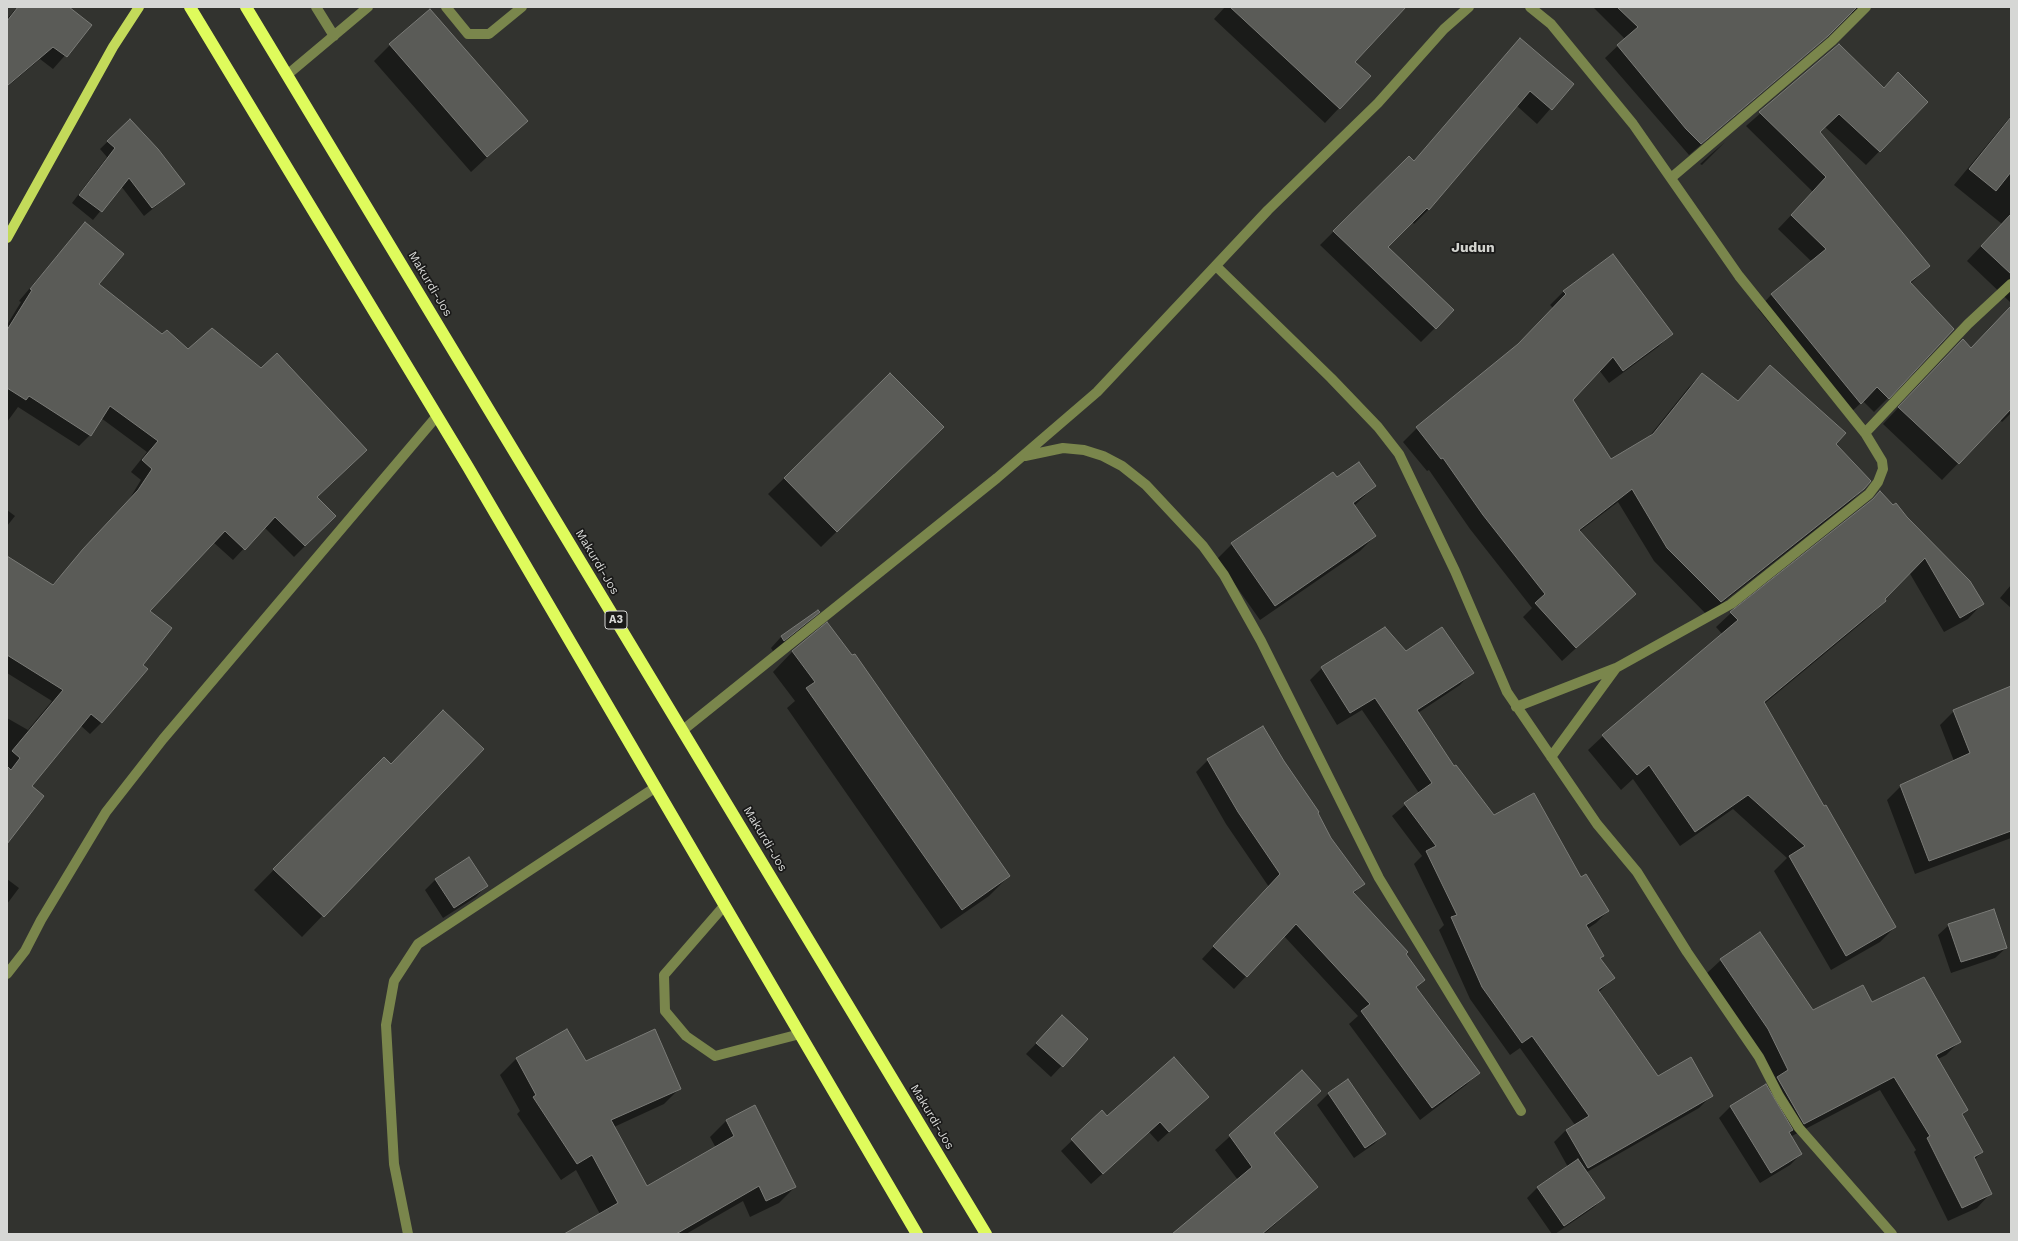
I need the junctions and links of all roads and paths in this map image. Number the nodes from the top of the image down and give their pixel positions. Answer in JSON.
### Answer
{"nodes":[{"id":1,"x":139,"y":7,"type":"edge"},
{"id":2,"x":190,"y":7,"type":"edge"},
{"id":3,"x":246,"y":7,"type":"edge"},
{"id":4,"x":316,"y":7,"type":"edge"},
{"id":5,"x":368,"y":7,"type":"edge"},
{"id":6,"x":446,"y":7,"type":"edge"},
{"id":7,"x":522,"y":7,"type":"edge"},
{"id":8,"x":1469,"y":7,"type":"edge"},
{"id":9,"x":1530,"y":7,"type":"edge"},
{"id":10,"x":1866,"y":7,"type":"edge"},
{"id":11,"x":334,"y":36,"type":"junction"},
{"id":12,"x":287,"y":75,"type":"junction"},
{"id":13,"x":1671,"y":178,"type":"junction"},
{"id":14,"x":7,"y":238,"type":"edge"},
{"id":15,"x":1216,"y":266,"type":"junction"},
{"id":16,"x":2011,"y":284,"type":"edge"},
{"id":17,"x":437,"y":416,"type":"junction"},
{"id":18,"x":1865,"y":434,"type":"junction"},
{"id":19,"x":1023,"y":456,"type":"junction"},
{"id":20,"x":1616,"y":668,"type":"junction"},
{"id":21,"x":1516,"y":707,"type":"junction"},
{"id":22,"x":682,"y":730,"type":"junction"},
{"id":23,"x":1551,"y":757,"type":"junction"},
{"id":24,"x":656,"y":787,"type":"junction"},
{"id":25,"x":724,"y":906,"type":"junction"},
{"id":26,"x":7,"y":974,"type":"edge"},
{"id":27,"x":800,"y":1034,"type":"junction"},
{"id":28,"x":1521,"y":1111,"type":"dead end"},
{"id":29,"x":408,"y":1234,"type":"edge"},
{"id":30,"x":917,"y":1234,"type":"edge"},
{"id":31,"x":986,"y":1234,"type":"edge"},
{"id":32,"x":1892,"y":1234,"type":"edge"}],
"edges":[{"from":1,"to":14,"type":"main road"},
{"from":2,"to":17,"type":"highway"},
{"from":3,"to":12,"type":"highway","name":"Makurdi-Jos","number":"A3"},
{"from":4,"to":11,"type":"street"},
{"from":5,"to":11,"type":"street"},
{"from":6,"to":7,"type":"street"},
{"from":8,"to":15,"type":"street"},
{"from":9,"to":13,"type":"street"},
{"from":10,"to":13,"type":"street"},
{"from":11,"to":12,"type":"street"},
{"from":12,"to":22,"type":"highway","name":"Makurdi-Jos","number":"A3"},
{"from":13,"to":18,"type":"street"},
{"from":15,"to":19,"type":"street"},
{"from":15,"to":21,"type":"street"},
{"from":16,"to":18,"type":"street"},
{"from":17,"to":24,"type":"highway"},
{"from":17,"to":26,"type":"street"},
{"from":18,"to":20,"type":"street"},
{"from":19,"to":22,"type":"street"},
{"from":19,"to":28,"type":"street"},
{"from":20,"to":21,"type":"street"},
{"from":20,"to":23,"type":"street"},
{"from":21,"to":23,"type":"street"},
{"from":22,"to":31,"type":"highway","name":"Makurdi-Jos","number":"A3"},
{"from":23,"to":32,"type":"street"},
{"from":24,"to":25,"type":"highway"},
{"from":24,"to":29,"type":"street"},
{"from":25,"to":27,"type":"highway"},
{"from":25,"to":27,"type":"street"},
{"from":27,"to":30,"type":"highway"}]}
